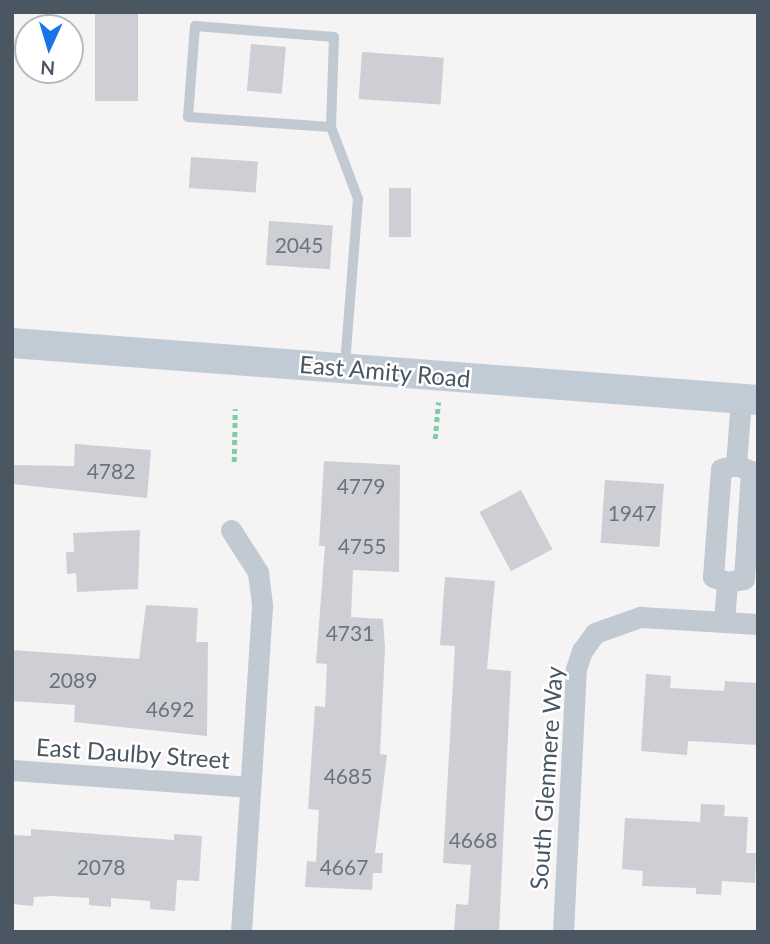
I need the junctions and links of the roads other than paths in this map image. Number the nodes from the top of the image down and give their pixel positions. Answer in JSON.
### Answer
{"nodes":[{"id":1,"x":331,"y":127,"type":"junction"},
{"id":2,"x":12,"y":343,"type":"edge"},
{"id":3,"x":345,"y":366,"type":"junction"},
{"id":4,"x":749,"y":400,"type":"edge"},
{"id":5,"x":736,"y":465,"type":"junction"},
{"id":6,"x":231,"y":530,"type":"dead end"},
{"id":7,"x":727,"y":582,"type":"junction"},
{"id":8,"x":724,"y":622,"type":"junction"},
{"id":9,"x":758,"y":624,"type":"edge"},
{"id":10,"x":12,"y":770,"type":"edge"},
{"id":11,"x":250,"y":788,"type":"junction"},
{"id":12,"x":242,"y":932,"type":"edge"},
{"id":13,"x":564,"y":932,"type":"edge"}],
"edges":[{"from":1,"to":1,"type":"lane"},
{"from":1,"to":3,"type":"lane"},
{"from":2,"to":3,"type":"main road","name":"East Amity Road"},
{"from":3,"to":4,"type":"main road","name":"East Amity Road"},
{"from":4,"to":5,"type":"street"},
{"from":5,"to":7,"type":"street"},
{"from":5,"to":7,"type":"street"},
{"from":6,"to":11,"type":"street"},
{"from":7,"to":8,"type":"street"},
{"from":8,"to":9,"type":"street"},
{"from":8,"to":13,"type":"street","name":"South Glenmere Way"},
{"from":10,"to":11,"type":"street","name":"East Daulby Street"},
{"from":11,"to":12,"type":"street"}]}
